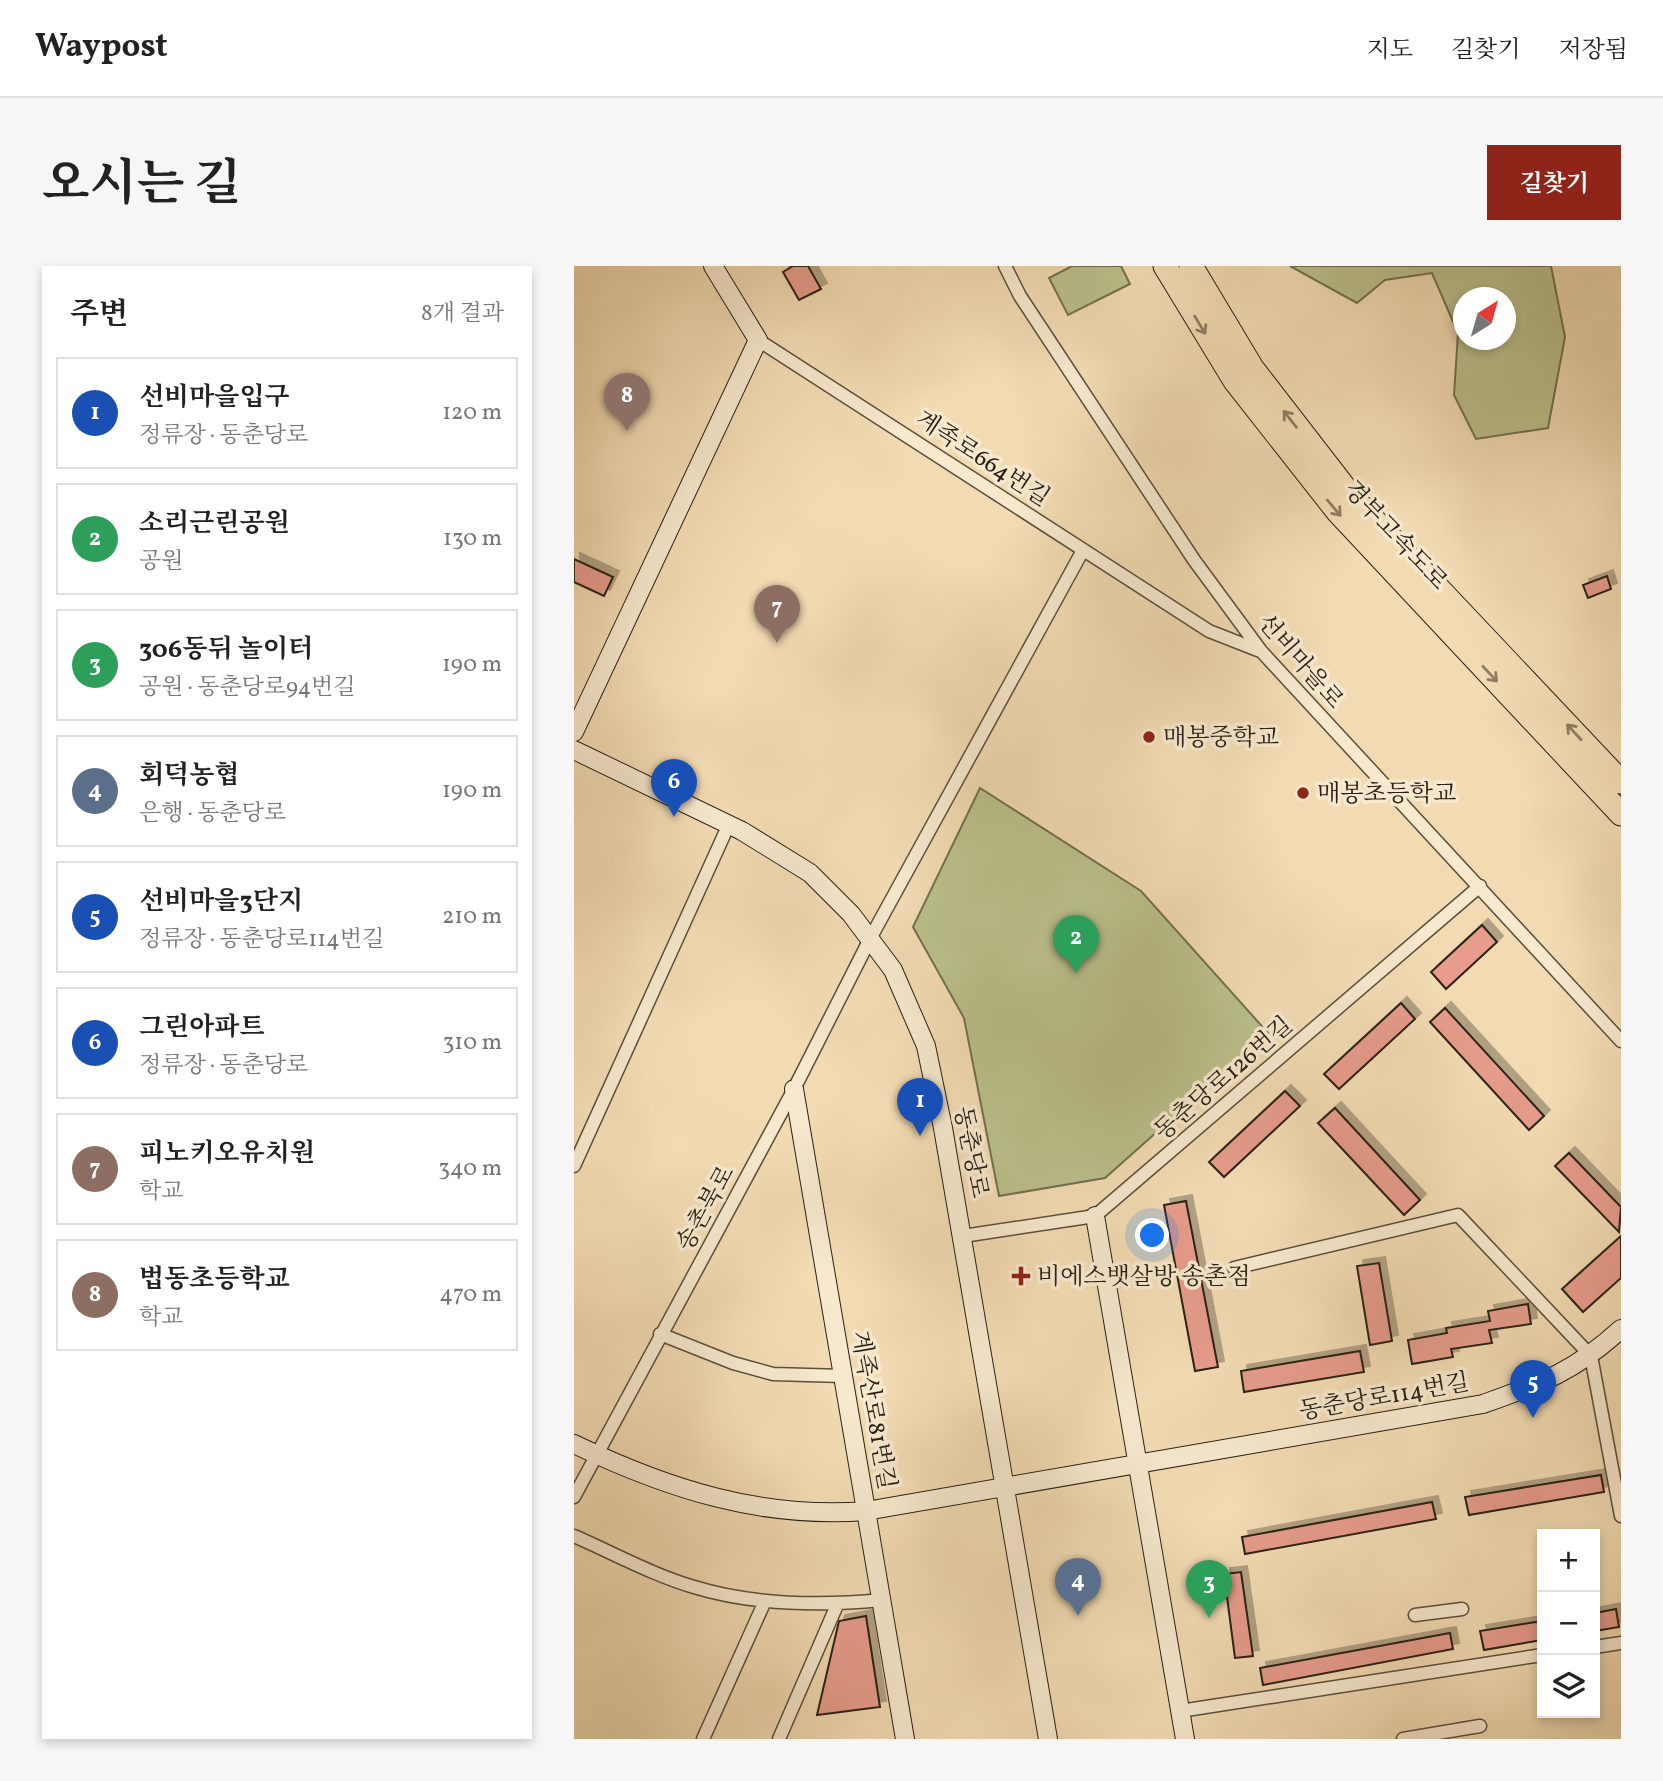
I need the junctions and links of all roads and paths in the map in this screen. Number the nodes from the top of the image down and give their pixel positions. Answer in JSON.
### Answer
{"nodes":[{"id":1,"x":713,"y":266,"type":"edge"},
{"id":2,"x":1005,"y":266,"type":"edge"},
{"id":3,"x":1165,"y":266,"type":"edge"},
{"id":4,"x":1191,"y":266,"type":"edge"},
{"id":5,"x":758,"y":340,"type":"junction"},
{"id":6,"x":1082,"y":552,"type":"junction"},
{"id":7,"x":1261,"y":651,"type":"junction"},
{"id":8,"x":574,"y":732,"type":"edge"},
{"id":9,"x":574,"y":750,"type":"edge"},
{"id":10,"x":1621,"y":782,"type":"edge"},
{"id":11,"x":1621,"y":814,"type":"edge"},
{"id":12,"x":729,"y":824,"type":"junction"},
{"id":13,"x":1480,"y":886,"type":"junction"},
{"id":14,"x":872,"y":937,"type":"junction"},
{"id":15,"x":1621,"y":1041,"type":"edge"},
{"id":16,"x":794,"y":1089,"type":"junction"},
{"id":17,"x":574,"y":1166,"type":"edge"},
{"id":18,"x":1095,"y":1216,"type":"junction"},
{"id":19,"x":963,"y":1236,"type":"junction"},
{"id":20,"x":1234,"y":1268,"type":"dead end"},
{"id":21,"x":1621,"y":1329,"type":"edge"},
{"id":22,"x":660,"y":1334,"type":"junction"},
{"id":23,"x":1591,"y":1356,"type":"junction"},
{"id":24,"x":843,"y":1376,"type":"junction"},
{"id":25,"x":574,"y":1444,"type":"edge"},
{"id":26,"x":595,"y":1454,"type":"junction"},
{"id":27,"x":1138,"y":1466,"type":"junction"},
{"id":28,"x":1004,"y":1489,"type":"junction"},
{"id":29,"x":574,"y":1497,"type":"edge"},
{"id":30,"x":866,"y":1511,"type":"junction"},
{"id":31,"x":1621,"y":1516,"type":"edge"},
{"id":32,"x":574,"y":1536,"type":"edge"},
{"id":33,"x":881,"y":1600,"type":"junction"},
{"id":34,"x":765,"y":1601,"type":"junction"},
{"id":35,"x":837,"y":1605,"type":"junction"},
{"id":36,"x":1462,"y":1609,"type":"dead end"},
{"id":37,"x":1415,"y":1615,"type":"dead end"},
{"id":38,"x":1621,"y":1643,"type":"edge"},
{"id":39,"x":1600,"y":1646,"type":"edge"},
{"id":40,"x":1537,"y":1656,"type":"edge"},
{"id":41,"x":1180,"y":1711,"type":"junction"},
{"id":42,"x":1480,"y":1726,"type":"dead end"},
{"id":43,"x":703,"y":1739,"type":"edge"},
{"id":44,"x":779,"y":1739,"type":"edge"},
{"id":45,"x":905,"y":1739,"type":"edge"},
{"id":46,"x":1048,"y":1739,"type":"edge"},
{"id":47,"x":1185,"y":1739,"type":"edge"},
{"id":48,"x":1403,"y":1739,"type":"edge"}],
"edges":[{"from":1,"to":5,"type":"main road","name":"계족로664번길"},
{"from":2,"to":7,"type":"street","name":"선비마을로"},
{"from":3,"to":11,"type":"highway","name":"경부고속도로","one_way":true},
{"from":10,"to":4,"type":"highway","name":"경부고속도로","one_way":true},
{"from":5,"to":6,"type":"street","name":"계족로664번길"},
{"from":5,"to":8,"type":"main road"},
{"from":6,"to":7,"type":"street","name":"계족로664번길"},
{"from":6,"to":14,"type":"street","name":"송촌북로"},
{"from":7,"to":13,"type":"street","name":"선비마을로"},
{"from":9,"to":12,"type":"main road","name":"동춘당로"},
{"from":12,"to":14,"type":"main road","name":"동춘당로"},
{"from":12,"to":17,"type":"street"},
{"from":13,"to":15,"type":"street","name":"선비마을로"},
{"from":13,"to":18,"type":"street","name":"동춘당로126번길"},
{"from":14,"to":16,"type":"street","name":"송촌북로"},
{"from":14,"to":19,"type":"main road","name":"동춘당로"},
{"from":16,"to":22,"type":"street","name":"송촌북로"},
{"from":16,"to":24,"type":"main road","name":"계족산로81번길"},
{"from":18,"to":19,"type":"street"},
{"from":18,"to":27,"type":"main road"},
{"from":19,"to":28,"type":"main road","name":"동춘당로"},
{"from":20,"to":23,"type":"street"},
{"from":21,"to":23,"type":"main road","name":"동춘당로114번길"},
{"from":22,"to":24,"type":"street"},
{"from":22,"to":26,"type":"street","name":"송촌북로"},
{"from":23,"to":27,"type":"main road","name":"동춘당로114번길"},
{"from":23,"to":31,"type":"street"},
{"from":24,"to":30,"type":"main road","name":"계족산로81번길"},
{"from":25,"to":26,"type":"main road","name":"동춘당로114번길"},
{"from":26,"to":29,"type":"street","name":"송촌북로"},
{"from":26,"to":30,"type":"main road","name":"동춘당로114번길"},
{"from":27,"to":28,"type":"main road","name":"동춘당로114번길"},
{"from":27,"to":41,"type":"main road"},
{"from":28,"to":30,"type":"main road","name":"동춘당로114번길"},
{"from":28,"to":46,"type":"main road","name":"동춘당로"},
{"from":30,"to":33,"type":"main road","name":"계족산로81번길"},
{"from":32,"to":34,"type":"street"},
{"from":33,"to":35,"type":"street"},
{"from":33,"to":45,"type":"main road","name":"계족산로81번길"},
{"from":34,"to":35,"type":"street"},
{"from":34,"to":43,"type":"street"},
{"from":35,"to":44,"type":"street"},
{"from":36,"to":37,"type":"street"},
{"from":38,"to":39,"type":"street"},
{"from":40,"to":41,"type":"street"},
{"from":41,"to":47,"type":"main road"},
{"from":42,"to":48,"type":"street"}]}
